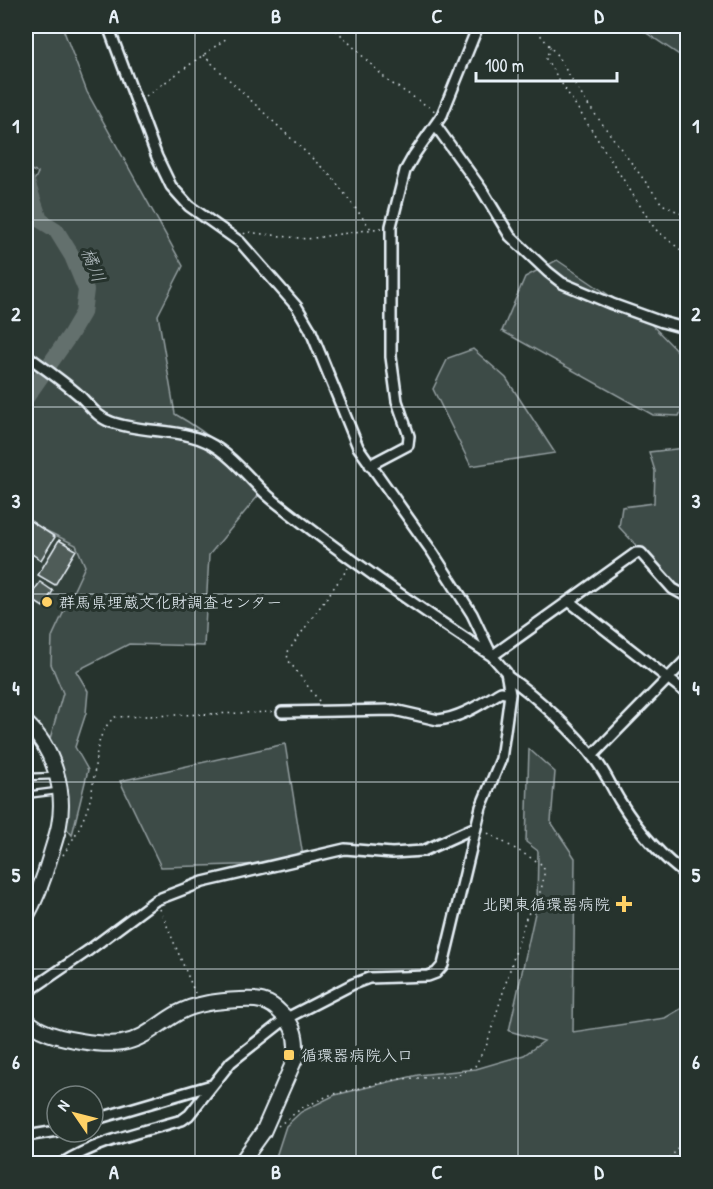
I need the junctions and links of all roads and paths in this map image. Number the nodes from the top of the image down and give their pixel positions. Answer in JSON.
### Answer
{"nodes":[{"id":1,"x":108,"y":26,"type":"edge"},
{"id":2,"x":332,"y":26,"type":"edge"},
{"id":3,"x":478,"y":26,"type":"edge"},
{"id":4,"x":533,"y":26,"type":"edge"},
{"id":5,"x":227,"y":39,"type":"dead end"},
{"id":6,"x":549,"y":47,"type":"junction"},
{"id":7,"x":203,"y":55,"type":"junction"},
{"id":8,"x":138,"y":102,"type":"junction"},
{"id":9,"x":442,"y":115,"type":"junction"},
{"id":10,"x":436,"y":126,"type":"junction"},
{"id":11,"x":687,"y":217,"type":"edge"},
{"id":12,"x":391,"y":226,"type":"junction"},
{"id":13,"x":371,"y":229,"type":"junction"},
{"id":14,"x":236,"y":240,"type":"junction"},
{"id":15,"x":687,"y":256,"type":"edge"},
{"id":16,"x":687,"y":329,"type":"edge"},
{"id":17,"x":26,"y":355,"type":"edge"},
{"id":18,"x":370,"y":465,"type":"junction"},
{"id":19,"x":353,"y":562,"type":"junction"},
{"id":20,"x":687,"y":597,"type":"edge"},
{"id":21,"x":570,"y":602,"type":"junction"},
{"id":22,"x":492,"y":656,"type":"junction"},
{"id":23,"x":687,"y":658,"type":"edge"},
{"id":24,"x":507,"y":676,"type":"junction"},
{"id":25,"x":668,"y":678,"type":"junction"},
{"id":26,"x":687,"y":693,"type":"edge"},
{"id":27,"x":510,"y":694,"type":"junction"},
{"id":28,"x":327,"y":711,"type":"junction"},
{"id":29,"x":282,"y":712,"type":"joint"},
{"id":30,"x":26,"y":723,"type":"edge"},
{"id":31,"x":592,"y":756,"type":"junction"},
{"id":32,"x":57,"y":776,"type":"junction"},
{"id":33,"x":26,"y":777,"type":"edge"},
{"id":34,"x":60,"y":791,"type":"junction"},
{"id":35,"x":26,"y":795,"type":"edge"},
{"id":36,"x":476,"y":827,"type":"junction"},
{"id":37,"x":63,"y":855,"type":"dead end"},
{"id":38,"x":687,"y":876,"type":"edge"},
{"id":39,"x":156,"y":900,"type":"junction"},
{"id":40,"x":26,"y":917,"type":"edge"},
{"id":41,"x":26,"y":993,"type":"edge"},
{"id":42,"x":199,"y":1005,"type":"junction"},
{"id":43,"x":287,"y":1018,"type":"junction"},
{"id":44,"x":26,"y":1020,"type":"edge"},
{"id":45,"x":212,"y":1085,"type":"junction"},
{"id":46,"x":105,"y":1116,"type":"edge"},
{"id":47,"x":687,"y":1125,"type":"edge"},
{"id":48,"x":263,"y":1132,"type":"junction"},
{"id":49,"x":45,"y":1133,"type":"edge"},
{"id":50,"x":26,"y":1136,"type":"edge"},
{"id":51,"x":61,"y":1164,"type":"edge"},
{"id":52,"x":240,"y":1164,"type":"edge"},
{"id":53,"x":667,"y":1164,"type":"edge"}],
"edges":[{"from":1,"to":8,"type":"street"},
{"from":2,"to":9,"type":"path"},
{"from":3,"to":9,"type":"street"},
{"from":4,"to":6,"type":"path"},
{"from":5,"to":7,"type":"path"},
{"from":6,"to":11,"type":"path"},
{"from":6,"to":15,"type":"path"},
{"from":7,"to":8,"type":"path"},
{"from":7,"to":13,"type":"path"},
{"from":8,"to":14,"type":"street"},
{"from":9,"to":10,"type":"street"},
{"from":10,"to":12,"type":"street"},
{"from":10,"to":16,"type":"street"},
{"from":12,"to":13,"type":"path"},
{"from":12,"to":18,"type":"street"},
{"from":13,"to":14,"type":"path"},
{"from":14,"to":18,"type":"street"},
{"from":17,"to":19,"type":"street"},
{"from":18,"to":22,"type":"street"},
{"from":19,"to":22,"type":"street"},
{"from":19,"to":28,"type":"path"},
{"from":20,"to":21,"type":"street"},
{"from":21,"to":22,"type":"street"},
{"from":21,"to":25,"type":"street"},
{"from":22,"to":24,"type":"street"},
{"from":23,"to":25,"type":"street"},
{"from":24,"to":27,"type":"street"},
{"from":24,"to":31,"type":"street"},
{"from":25,"to":26,"type":"street"},
{"from":25,"to":31,"type":"street"},
{"from":27,"to":28,"type":"street"},
{"from":27,"to":36,"type":"street"},
{"from":28,"to":29,"type":"street"},
{"from":29,"to":37,"type":"path"},
{"from":30,"to":32,"type":"street"},
{"from":31,"to":38,"type":"street"},
{"from":32,"to":33,"type":"lane"},
{"from":32,"to":34,"type":"street"},
{"from":34,"to":35,"type":"lane"},
{"from":34,"to":40,"type":"street"},
{"from":36,"to":39,"type":"street"},
{"from":36,"to":43,"type":"street"},
{"from":36,"to":48,"type":"path"},
{"from":39,"to":41,"type":"street"},
{"from":39,"to":42,"type":"path"},
{"from":42,"to":43,"type":"street"},
{"from":42,"to":44,"type":"street"},
{"from":43,"to":45,"type":"street"},
{"from":43,"to":48,"type":"street"},
{"from":45,"to":46,"type":"street"},
{"from":45,"to":51,"type":"street"},
{"from":47,"to":53,"type":"path"},
{"from":48,"to":52,"type":"street"},
{"from":49,"to":50,"type":"street"}]}
